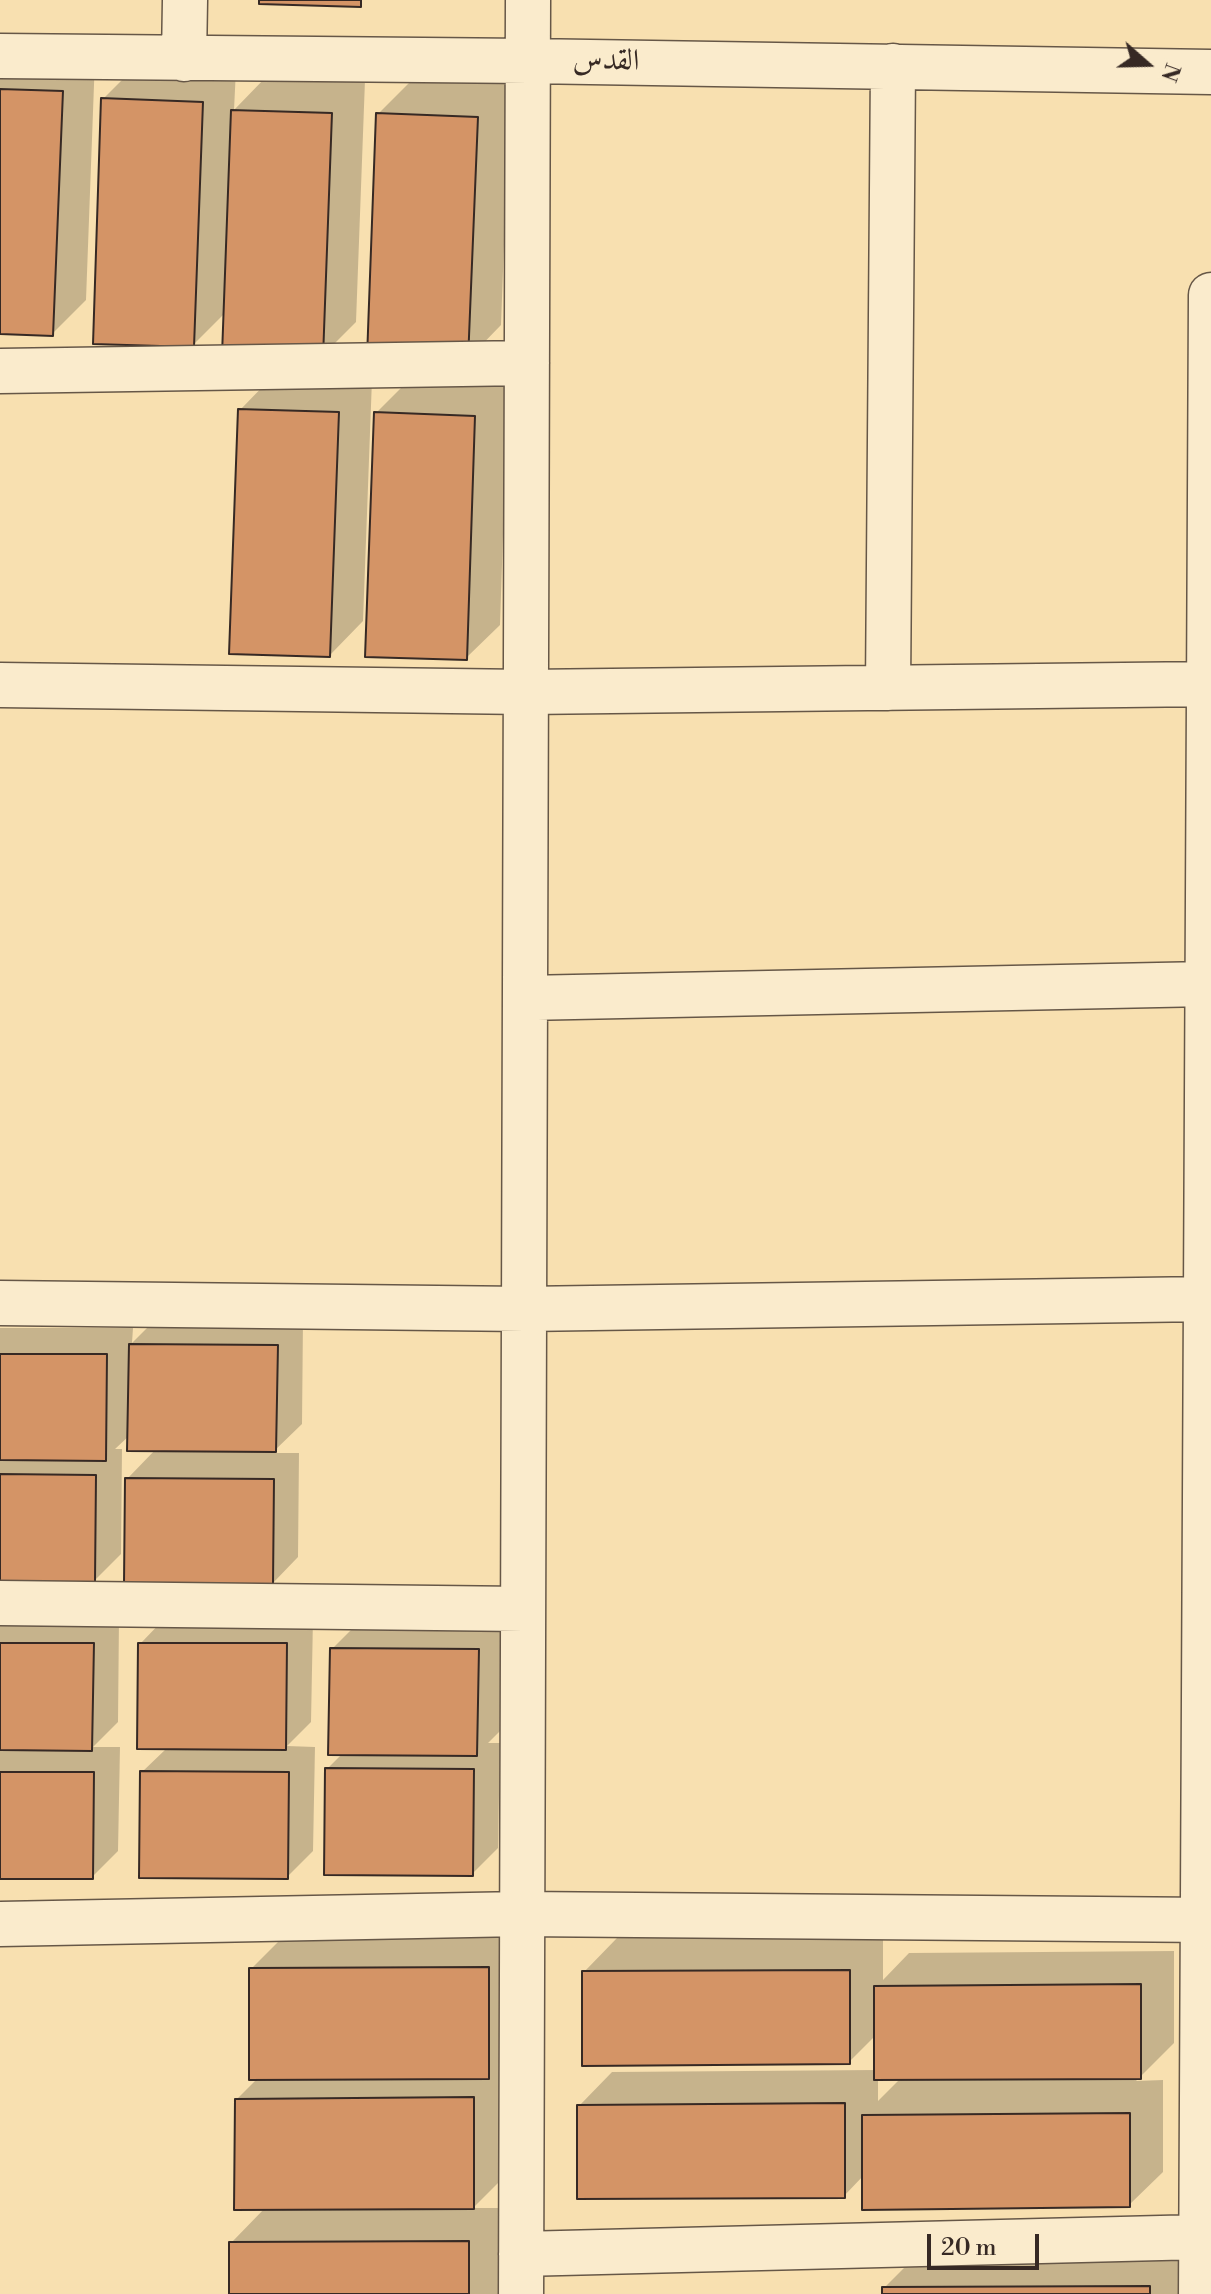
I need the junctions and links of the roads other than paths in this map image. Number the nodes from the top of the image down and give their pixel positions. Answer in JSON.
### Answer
{"nodes":[{"id":1,"x":185,"y":0,"type":"edge"},
{"id":2,"x":528,"y":0,"type":"edge"},
{"id":3,"x":0,"y":56,"type":"edge"},
{"id":4,"x":184,"y":59,"type":"junction"},
{"id":5,"x":528,"y":61,"type":"junction"},
{"id":6,"x":893,"y":66,"type":"junction"},
{"id":7,"x":1211,"y":72,"type":"edge"},
{"id":8,"x":1211,"y":295,"type":"edge"},
{"id":9,"x":527,"y":363,"type":"junction"},
{"id":10,"x":0,"y":371,"type":"edge"},
{"id":11,"x":1209,"y":684,"type":"junction"},
{"id":12,"x":0,"y":685,"type":"edge"},
{"id":13,"x":888,"y":688,"type":"junction"},
{"id":14,"x":526,"y":692,"type":"junction"},
{"id":15,"x":1207,"y":984,"type":"junction"},
{"id":16,"x":525,"y":998,"type":"junction"},
{"id":17,"x":1206,"y":1299,"type":"junction"},
{"id":18,"x":0,"y":1303,"type":"edge"},
{"id":19,"x":524,"y":1309,"type":"junction"},
{"id":20,"x":1209,"y":1399,"type":"edge"},
{"id":21,"x":0,"y":1603,"type":"edge"},
{"id":22,"x":523,"y":1609,"type":"junction"},
{"id":23,"x":522,"y":1914,"type":"junction"},
{"id":24,"x":1207,"y":1920,"type":"edge"},
{"id":25,"x":0,"y":1924,"type":"edge"},
{"id":26,"x":1201,"y":2237,"type":"junction"},
{"id":27,"x":521,"y":2274,"type":"edge"},
{"id":28,"x":1201,"y":2294,"type":"edge"}],
"edges":[{"from":1,"to":4,"type":"street"},
{"from":2,"to":5,"type":"street"},
{"from":3,"to":4,"type":"street","name":"القدس"},
{"from":4,"to":5,"type":"street","name":"القدس"},
{"from":5,"to":6,"type":"street","name":"القدس"},
{"from":5,"to":9,"type":"street"},
{"from":6,"to":7,"type":"street","name":"القدس"},
{"from":6,"to":13,"type":"street"},
{"from":8,"to":11,"type":"street"},
{"from":9,"to":10,"type":"street"},
{"from":9,"to":14,"type":"street"},
{"from":11,"to":13,"type":"street"},
{"from":11,"to":15,"type":"street"},
{"from":12,"to":14,"type":"street"},
{"from":13,"to":14,"type":"street"},
{"from":14,"to":16,"type":"street"},
{"from":15,"to":16,"type":"street"},
{"from":15,"to":17,"type":"street"},
{"from":16,"to":19,"type":"street"},
{"from":17,"to":19,"type":"street"},
{"from":17,"to":20,"type":"street"},
{"from":18,"to":19,"type":"street"},
{"from":19,"to":22,"type":"street"},
{"from":20,"to":24,"type":"street"},
{"from":21,"to":22,"type":"street"},
{"from":22,"to":23,"type":"street"},
{"from":23,"to":24,"type":"street"},
{"from":23,"to":25,"type":"street"},
{"from":23,"to":27,"type":"street"},
{"from":24,"to":26,"type":"street"},
{"from":26,"to":27,"type":"street"},
{"from":26,"to":28,"type":"street"}]}
